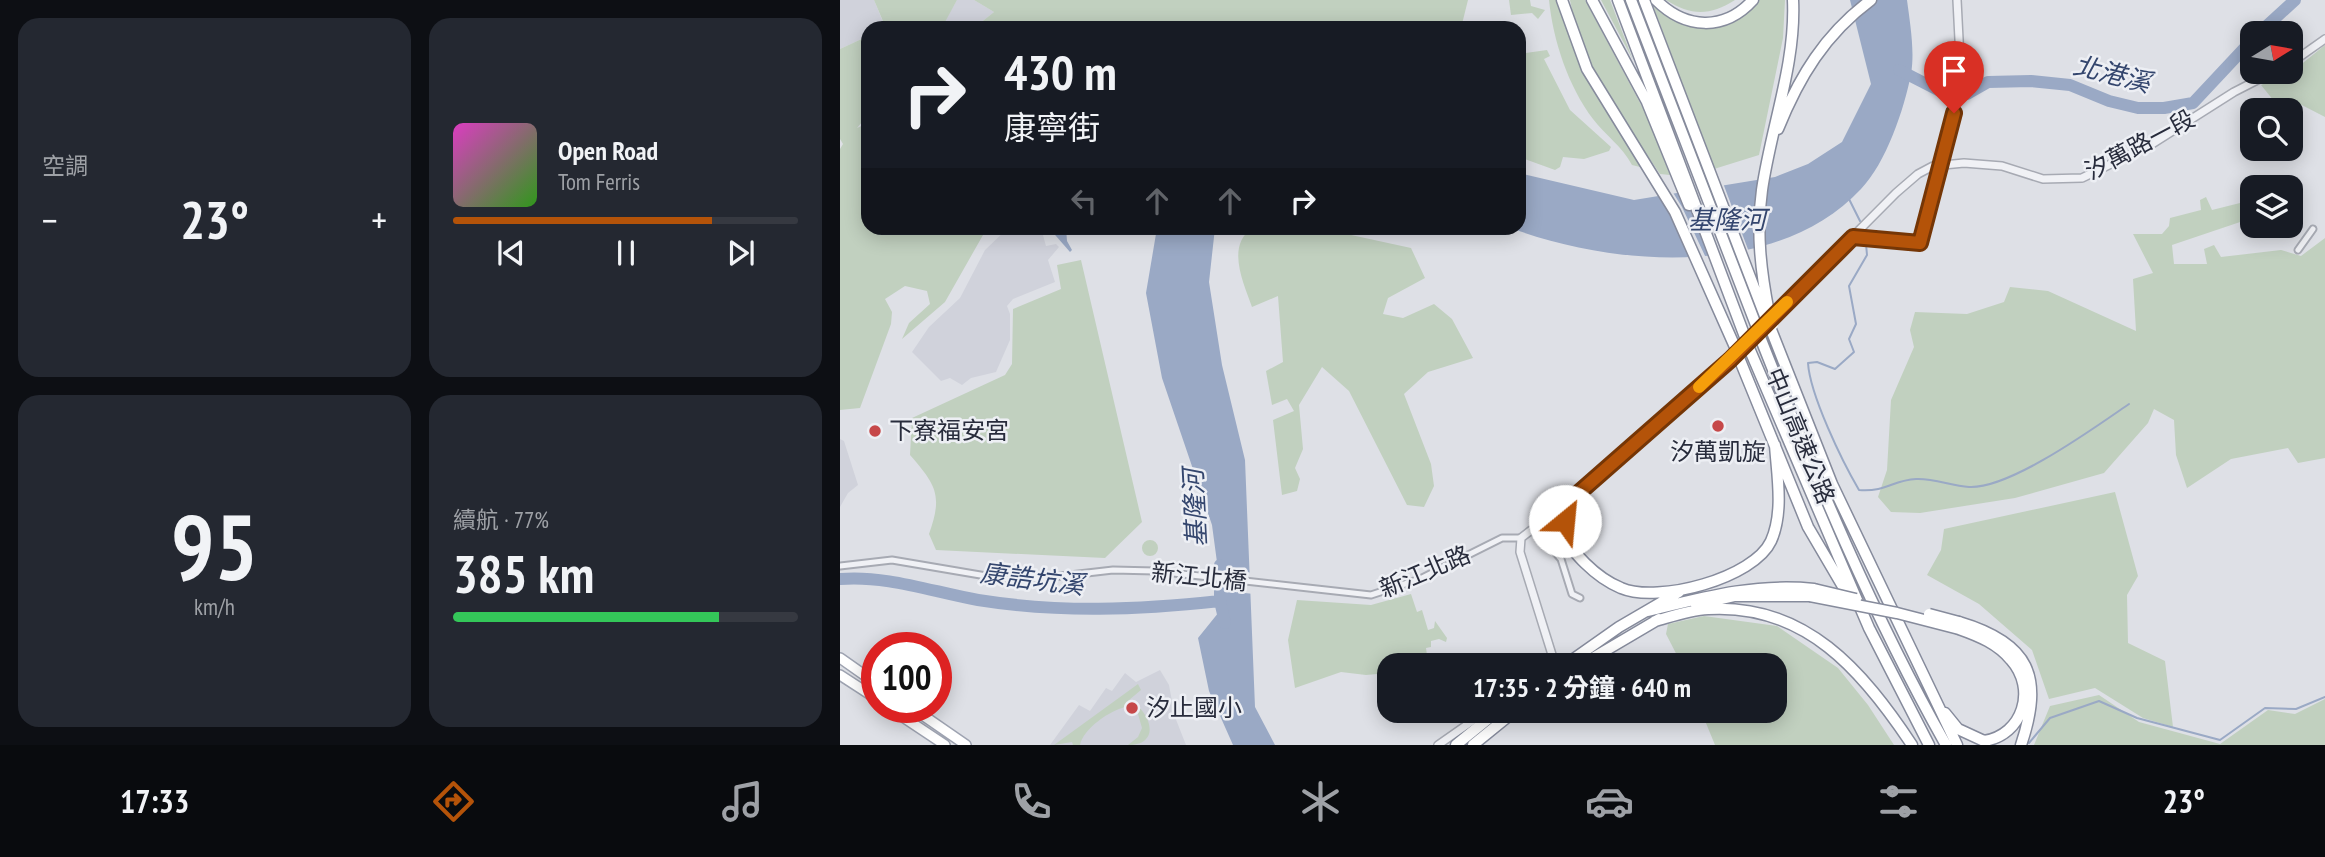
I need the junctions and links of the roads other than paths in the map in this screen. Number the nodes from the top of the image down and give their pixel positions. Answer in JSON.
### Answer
{"nodes":[{"id":1,"x":1562,"y":0,"type":"edge"},
{"id":2,"x":1592,"y":0,"type":"edge"},
{"id":3,"x":1618,"y":0,"type":"edge"},
{"id":4,"x":1631,"y":0,"type":"edge"},
{"id":5,"x":1644,"y":0,"type":"edge"},
{"id":6,"x":1656,"y":0,"type":"edge"},
{"id":7,"x":1753,"y":0,"type":"edge"},
{"id":8,"x":1793,"y":0,"type":"edge"},
{"id":9,"x":1871,"y":0,"type":"edge"},
{"id":10,"x":1957,"y":0,"type":"edge"},
{"id":11,"x":2325,"y":38,"type":"edge"},
{"id":12,"x":2303,"y":53,"type":"edge"},
{"id":13,"x":2250,"y":84,"type":"edge"},
{"id":14,"x":1768,"y":155,"type":"junction"},
{"id":15,"x":1683,"y":179,"type":"junction"},
{"id":16,"x":2313,"y":229,"type":"dead end"},
{"id":17,"x":1853,"y":237,"type":"junction"},
{"id":18,"x":2298,"y":250,"type":"dead end"},
{"id":19,"x":1767,"y":314,"type":"junction"},
{"id":20,"x":1775,"y":445,"type":"junction"},
{"id":21,"x":1574,"y":497,"type":"junction"},
{"id":22,"x":1548,"y":519,"type":"junction"},
{"id":23,"x":1535,"y":529,"type":"junction"},
{"id":24,"x":1521,"y":538,"type":"junction"},
{"id":25,"x":1574,"y":551,"type":"junction"},
{"id":26,"x":840,"y":566,"type":"edge"},
{"id":27,"x":1286,"y":587,"type":"joint"},
{"id":28,"x":1688,"y":588,"type":"junction"},
{"id":29,"x":1812,"y":593,"type":"junction"},
{"id":30,"x":1580,"y":598,"type":"dead end"},
{"id":31,"x":1648,"y":611,"type":"junction"},
{"id":32,"x":1655,"y":621,"type":"junction"},
{"id":33,"x":1959,"y":626,"type":"junction"},
{"id":34,"x":1869,"y":628,"type":"junction"},
{"id":35,"x":1551,"y":653,"type":"edge"},
{"id":36,"x":1580,"y":653,"type":"edge"},
{"id":37,"x":1601,"y":653,"type":"edge"},
{"id":38,"x":840,"y":657,"type":"edge"},
{"id":39,"x":861,"y":672,"type":"edge"},
{"id":40,"x":840,"y":675,"type":"edge"},
{"id":41,"x":861,"y":689,"type":"edge"},
{"id":42,"x":1928,"y":689,"type":"junction"},
{"id":43,"x":912,"y":723,"type":"edge"},
{"id":44,"x":934,"y":723,"type":"edge"},
{"id":45,"x":1469,"y":723,"type":"edge"},
{"id":46,"x":1483,"y":723,"type":"edge"},
{"id":47,"x":1500,"y":723,"type":"edge"},
{"id":48,"x":1475,"y":744,"type":"edge"},
{"id":49,"x":945,"y":745,"type":"edge"},
{"id":50,"x":966,"y":745,"type":"edge"},
{"id":51,"x":1438,"y":745,"type":"edge"},
{"id":52,"x":1456,"y":745,"type":"edge"},
{"id":53,"x":1912,"y":745,"type":"edge"},
{"id":54,"x":1930,"y":745,"type":"edge"},
{"id":55,"x":1946,"y":745,"type":"edge"},
{"id":56,"x":1957,"y":745,"type":"edge"},
{"id":57,"x":2021,"y":745,"type":"edge"}],
"edges":[{"from":1,"to":20,"type":"highway","bridge":true},
{"from":2,"to":15,"type":"highway"},
{"from":3,"to":15,"type":"highway"},
{"from":4,"to":55,"type":"highway","name":"中山高速公路","bridge":true},
{"from":5,"to":19,"type":"highway"},
{"from":6,"to":7,"type":"highway"},
{"from":8,"to":14,"type":"highway"},
{"from":9,"to":14,"type":"highway"},
{"from":10,"to":17,"type":"street","bridge":true},
{"from":11,"to":12,"type":"street"},
{"from":13,"to":17,"type":"street","name":"汐萬路一段"},
{"from":14,"to":19,"type":"highway"},
{"from":15,"to":34,"type":"highway","name":"中山高速公路","bridge":true},
{"from":16,"to":18,"type":"street"},
{"from":17,"to":21,"type":"street","name":"汐萬路一段"},
{"from":19,"to":42,"type":"highway","bridge":true},
{"from":20,"to":28,"type":"highway"},
{"from":20,"to":34,"type":"highway"},
{"from":21,"to":22,"type":"street","name":"汐萬路一段"},
{"from":21,"to":25,"type":"highway"},
{"from":22,"to":23,"type":"street","name":"汐萬路一段"},
{"from":22,"to":25,"type":"highway"},
{"from":23,"to":24,"type":"street","name":"汐萬路一段"},
{"from":23,"to":30,"type":"street"},
{"from":24,"to":27,"type":"street","name":"新江北路"},
{"from":24,"to":35,"type":"street"},
{"from":25,"to":28,"type":"highway"},
{"from":26,"to":27,"type":"street","name":"新江北橋"},
{"from":28,"to":31,"type":"highway"},
{"from":29,"to":31,"type":"highway"},
{"from":29,"to":32,"type":"highway"},
{"from":29,"to":33,"type":"highway","bridge":true},
{"from":31,"to":36,"type":"highway"},
{"from":32,"to":37,"type":"highway"},
{"from":32,"to":53,"type":"highway"},
{"from":33,"to":42,"type":"highway"},
{"from":33,"to":57,"type":"highway"},
{"from":34,"to":54,"type":"highway","name":"中山高速公路"},
{"from":38,"to":39,"type":"main road"},
{"from":40,"to":41,"type":"main road"},
{"from":42,"to":56,"type":"highway"},
{"from":43,"to":49,"type":"main road"},
{"from":44,"to":50,"type":"main road"},
{"from":45,"to":51,"type":"street"},
{"from":46,"to":52,"type":"highway"},
{"from":47,"to":48,"type":"highway"}]}
